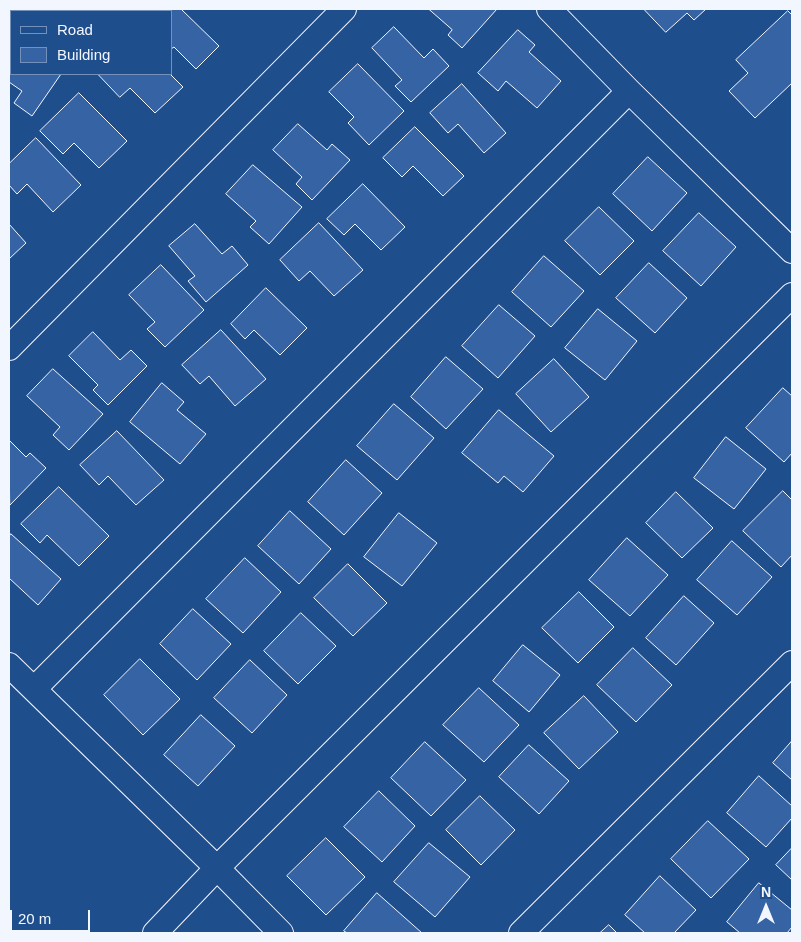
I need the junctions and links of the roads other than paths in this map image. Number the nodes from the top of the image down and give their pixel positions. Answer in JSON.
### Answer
{"nodes":[{"id":1,"x":344,"y":9,"type":"edge"},
{"id":2,"x":549,"y":9,"type":"edge"},
{"id":3,"x":629,"y":91,"type":"junction"},
{"id":4,"x":792,"y":251,"type":"edge"},
{"id":5,"x":792,"y":295,"type":"edge"},
{"id":6,"x":9,"y":348,"type":"edge"},
{"id":7,"x":792,"y":663,"type":"edge"},
{"id":8,"x":9,"y":665,"type":"edge"},
{"id":9,"x":34,"y":689,"type":"junction"},
{"id":10,"x":217,"y":868,"type":"junction"},
{"id":11,"x":154,"y":933,"type":"edge"},
{"id":12,"x":281,"y":933,"type":"edge"},
{"id":13,"x":521,"y":933,"type":"edge"}],
"edges":[{"from":1,"to":6,"type":"street"},
{"from":2,"to":3,"type":"street"},
{"from":3,"to":4,"type":"street"},
{"from":3,"to":9,"type":"street"},
{"from":5,"to":10,"type":"street"},
{"from":7,"to":13,"type":"street"},
{"from":8,"to":9,"type":"street"},
{"from":9,"to":10,"type":"street"},
{"from":10,"to":11,"type":"street"},
{"from":10,"to":12,"type":"street"}]}
